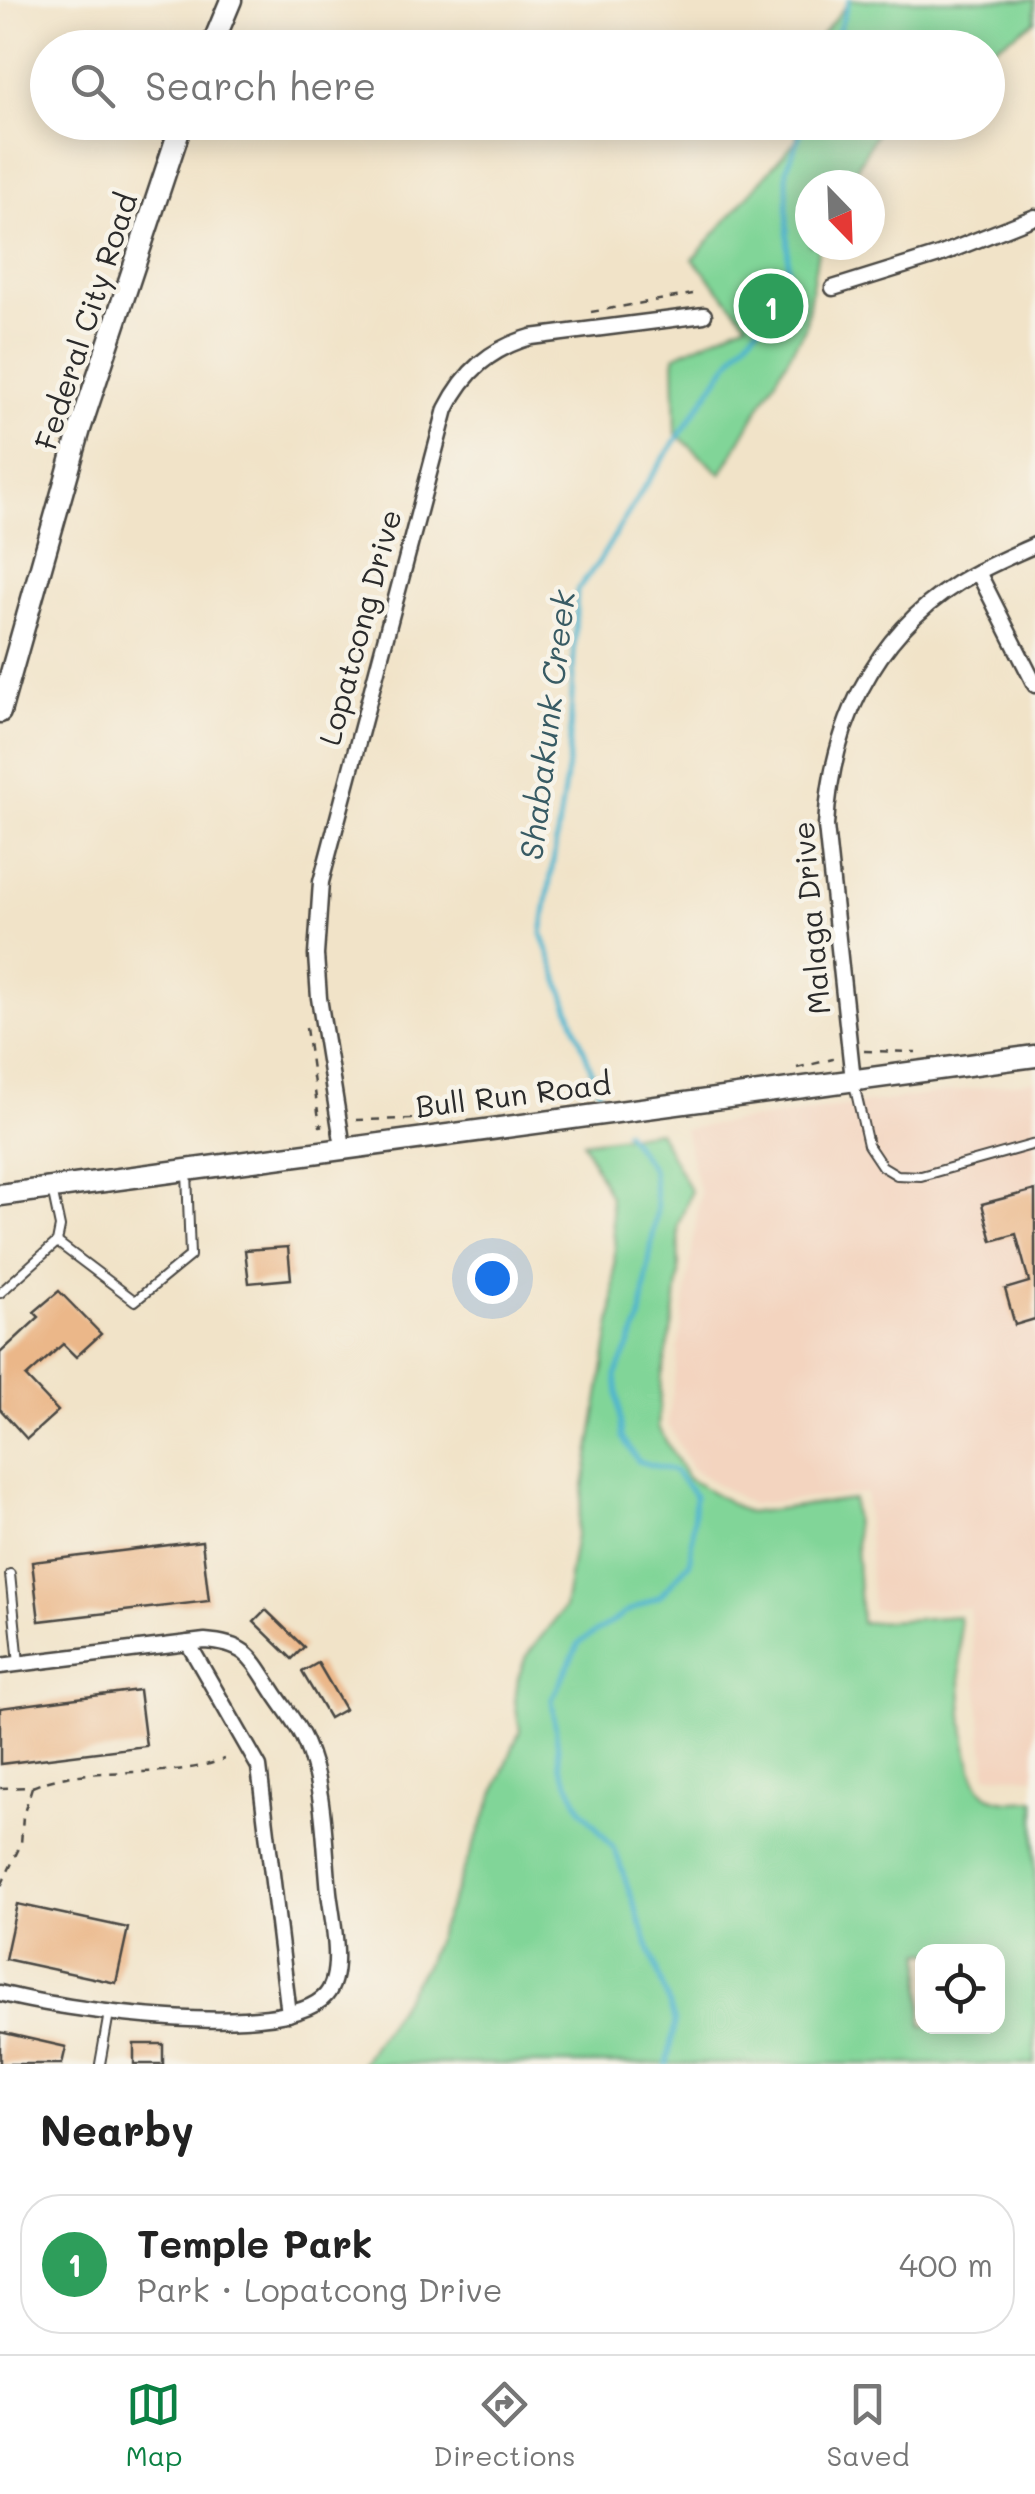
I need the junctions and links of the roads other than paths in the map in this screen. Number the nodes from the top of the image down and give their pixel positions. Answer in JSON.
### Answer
{"nodes":[{"id":1,"x":231,"y":0,"type":"edge"},
{"id":2,"x":218,"y":30,"type":"edge"},
{"id":3,"x":176,"y":140,"type":"edge"},
{"id":4,"x":1035,"y":216,"type":"edge"},
{"id":5,"x":833,"y":288,"type":"dead end"},
{"id":6,"x":704,"y":314,"type":"dead end"},
{"id":7,"x":1035,"y":546,"type":"edge"},
{"id":8,"x":978,"y":572,"type":"junction"},
{"id":9,"x":1035,"y":684,"type":"edge"},
{"id":10,"x":0,"y":712,"type":"edge"},
{"id":11,"x":1035,"y":1056,"type":"edge"},
{"id":12,"x":853,"y":1080,"type":"junction"},
{"id":13,"x":1035,"y":1144,"type":"edge"},
{"id":14,"x":342,"y":1147,"type":"junction"},
{"id":15,"x":187,"y":1168,"type":"junction"},
{"id":16,"x":52,"y":1188,"type":"junction"},
{"id":17,"x":0,"y":1195,"type":"edge"},
{"id":18,"x":57,"y":1242,"type":"junction"},
{"id":19,"x":0,"y":1293,"type":"edge"},
{"id":20,"x":10,"y":1574,"type":"dead end"},
{"id":21,"x":188,"y":1643,"type":"junction"},
{"id":22,"x":19,"y":1663,"type":"junction"},
{"id":23,"x":0,"y":1666,"type":"edge"},
{"id":24,"x":0,"y":1993,"type":"edge"},
{"id":25,"x":109,"y":2014,"type":"junction"},
{"id":26,"x":289,"y":2014,"type":"junction"},
{"id":27,"x":100,"y":2064,"type":"edge"}],
"edges":[{"from":1,"to":2,"type":"street"},
{"from":3,"to":10,"type":"street","name":"Federal City Road"},
{"from":4,"to":5,"type":"street"},
{"from":6,"to":14,"type":"street","name":"Lopatcong Drive"},
{"from":7,"to":8,"type":"street","name":"Malaga Drive"},
{"from":8,"to":9,"type":"street"},
{"from":8,"to":12,"type":"street","name":"Malaga Drive"},
{"from":11,"to":12,"type":"street","name":"Bull Run Road"},
{"from":12,"to":13,"type":"lane"},
{"from":12,"to":14,"type":"street","name":"Bull Run Road"},
{"from":14,"to":15,"type":"street","name":"Bull Run Road"},
{"from":15,"to":16,"type":"street","name":"Bull Run Road"},
{"from":15,"to":18,"type":"lane"},
{"from":16,"to":17,"type":"street","name":"Bull Run Road"},
{"from":16,"to":18,"type":"lane"},
{"from":18,"to":19,"type":"lane"},
{"from":20,"to":22,"type":"lane"},
{"from":21,"to":22,"type":"street"},
{"from":21,"to":26,"type":"street"},
{"from":21,"to":26,"type":"street"},
{"from":22,"to":23,"type":"street"},
{"from":24,"to":25,"type":"street"},
{"from":25,"to":26,"type":"street"},
{"from":25,"to":27,"type":"lane"}]}
